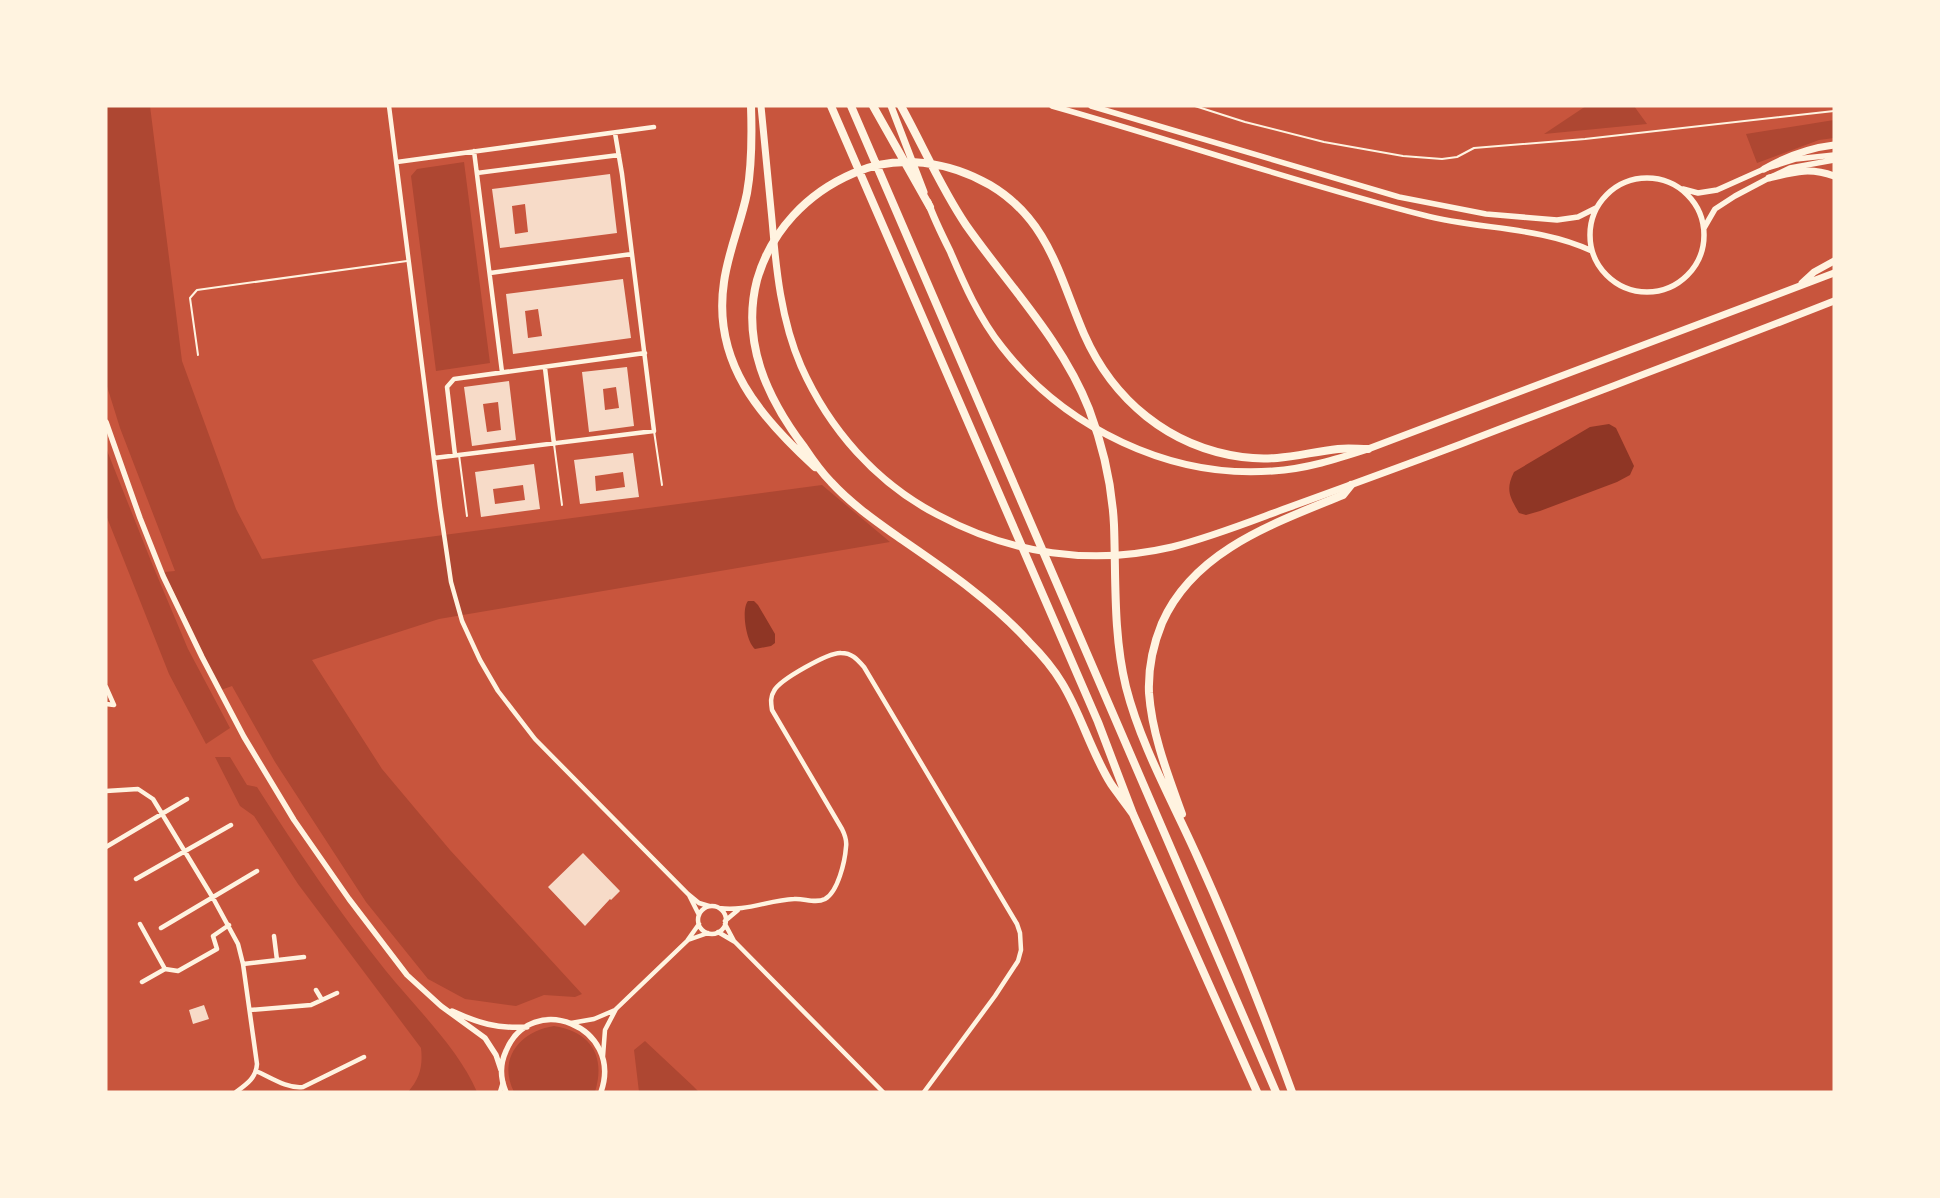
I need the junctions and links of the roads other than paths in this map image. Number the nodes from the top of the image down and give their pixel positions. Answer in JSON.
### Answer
{"nodes":[{"id":1,"x":389,"y":106,"type":"edge"},
{"id":2,"x":751,"y":106,"type":"edge"},
{"id":3,"x":761,"y":106,"type":"edge"},
{"id":4,"x":831,"y":106,"type":"edge"},
{"id":5,"x":851,"y":106,"type":"edge"},
{"id":6,"x":873,"y":106,"type":"edge"},
{"id":7,"x":891,"y":106,"type":"edge"},
{"id":8,"x":901,"y":106,"type":"edge"},
{"id":9,"x":1052,"y":106,"type":"edge"},
{"id":10,"x":1091,"y":106,"type":"edge"},
{"id":11,"x":1195,"y":106,"type":"edge"},
{"id":12,"x":1834,"y":111,"type":"edge"},
{"id":13,"x":654,"y":127,"type":"dead end"},
{"id":14,"x":615,"y":133,"type":"junction"},
{"id":15,"x":1834,"y":144,"type":"edge"},
{"id":16,"x":474,"y":152,"type":"junction"},
{"id":17,"x":619,"y":155,"type":"junction"},
{"id":18,"x":1834,"y":155,"type":"edge"},
{"id":19,"x":1834,"y":160,"type":"edge"},
{"id":20,"x":397,"y":162,"type":"junction"},
{"id":21,"x":1764,"y":169,"type":"junction"},
{"id":22,"x":477,"y":173,"type":"junction"},
{"id":23,"x":1834,"y":176,"type":"edge"},
{"id":24,"x":1769,"y":178,"type":"junction"},
{"id":25,"x":1681,"y":189,"type":"junction"},
{"id":26,"x":930,"y":207,"type":"junction"},
{"id":27,"x":1596,"y":208,"type":"junction"},
{"id":28,"x":1704,"y":228,"type":"junction"},
{"id":29,"x":1592,"y":251,"type":"junction"},
{"id":30,"x":632,"y":254,"type":"junction"},
{"id":31,"x":409,"y":260,"type":"junction"},
{"id":32,"x":1834,"y":260,"type":"edge"},
{"id":33,"x":490,"y":273,"type":"junction"},
{"id":34,"x":1834,"y":273,"type":"edge"},
{"id":35,"x":1798,"y":287,"type":"junction"},
{"id":36,"x":1834,"y":302,"type":"edge"},
{"id":37,"x":645,"y":353,"type":"junction"},
{"id":38,"x":198,"y":355,"type":"dead end"},
{"id":39,"x":545,"y":368,"type":"junction"},
{"id":40,"x":502,"y":372,"type":"junction"},
{"id":41,"x":106,"y":422,"type":"edge"},
{"id":42,"x":654,"y":431,"type":"junction"},
{"id":43,"x":554,"y":444,"type":"junction"},
{"id":44,"x":1368,"y":449,"type":"junction"},
{"id":45,"x":457,"y":455,"type":"junction"},
{"id":46,"x":434,"y":458,"type":"junction"},
{"id":47,"x":831,"y":483,"type":"junction"},
{"id":48,"x":662,"y":485,"type":"dead end"},
{"id":49,"x":1351,"y":485,"type":"junction"},
{"id":50,"x":562,"y":505,"type":"dead end"},
{"id":51,"x":467,"y":516,"type":"dead end"},
{"id":52,"x":106,"y":687,"type":"edge"},
{"id":53,"x":106,"y":704,"type":"edge"},
{"id":54,"x":106,"y":791,"type":"edge"},
{"id":55,"x":187,"y":799,"type":"dead end"},
{"id":56,"x":164,"y":814,"type":"junction"},
{"id":57,"x":1133,"y":814,"type":"junction"},
{"id":58,"x":231,"y":825,"type":"dead end"},
{"id":59,"x":106,"y":847,"type":"edge"},
{"id":60,"x":185,"y":852,"type":"junction"},
{"id":61,"x":1197,"y":856,"type":"junction"},
{"id":62,"x":257,"y":871,"type":"dead end"},
{"id":63,"x":136,"y":879,"type":"dead end"},
{"id":64,"x":688,"y":894,"type":"junction"},
{"id":65,"x":213,"y":898,"type":"junction"},
{"id":66,"x":709,"y":906,"type":"junction"},
{"id":67,"x":719,"y":908,"type":"junction"},
{"id":68,"x":738,"y":910,"type":"junction"},
{"id":69,"x":699,"y":915,"type":"junction"},
{"id":70,"x":725,"y":922,"type":"junction"},
{"id":71,"x":140,"y":924,"type":"dead end"},
{"id":72,"x":698,"y":924,"type":"junction"},
{"id":73,"x":229,"y":926,"type":"junction"},
{"id":74,"x":161,"y":928,"type":"dead end"},
{"id":75,"x":718,"y":932,"type":"junction"},
{"id":76,"x":708,"y":933,"type":"junction"},
{"id":77,"x":274,"y":936,"type":"dead end"},
{"id":78,"x":687,"y":940,"type":"junction"},
{"id":79,"x":735,"y":942,"type":"junction"},
{"id":80,"x":304,"y":958,"type":"dead end"},
{"id":81,"x":277,"y":960,"type":"junction"},
{"id":82,"x":243,"y":964,"type":"junction"},
{"id":83,"x":165,"y":969,"type":"junction"},
{"id":84,"x":142,"y":982,"type":"dead end"},
{"id":85,"x":316,"y":990,"type":"dead end"},
{"id":86,"x":337,"y":993,"type":"dead end"},
{"id":87,"x":322,"y":1000,"type":"junction"},
{"id":88,"x":441,"y":1006,"type":"junction"},
{"id":89,"x":616,"y":1009,"type":"junction"},
{"id":90,"x":250,"y":1010,"type":"junction"},
{"id":91,"x":572,"y":1023,"type":"junction"},
{"id":92,"x":527,"y":1027,"type":"junction"},
{"id":93,"x":603,"y":1056,"type":"junction"},
{"id":94,"x":364,"y":1057,"type":"dead end"},
{"id":95,"x":502,"y":1070,"type":"junction"},
{"id":96,"x":256,"y":1071,"type":"junction"},
{"id":97,"x":503,"y":1082,"type":"junction"},
{"id":98,"x":236,"y":1092,"type":"edge"},
{"id":99,"x":500,"y":1092,"type":"edge"},
{"id":100,"x":506,"y":1092,"type":"edge"},
{"id":101,"x":601,"y":1092,"type":"edge"},
{"id":102,"x":883,"y":1092,"type":"edge"},
{"id":103,"x":924,"y":1092,"type":"edge"},
{"id":104,"x":1257,"y":1092,"type":"edge"},
{"id":105,"x":1276,"y":1092,"type":"edge"},
{"id":106,"x":1292,"y":1092,"type":"edge"}],
"edges":[{"from":1,"to":20,"type":"street"},
{"from":2,"to":47,"type":"highway"},
{"from":3,"to":49,"type":"highway"},
{"from":4,"to":57,"type":"highway"},
{"from":5,"to":105,"type":"highway"},
{"from":6,"to":26,"type":"highway"},
{"from":7,"to":26,"type":"highway"},
{"from":8,"to":61,"type":"highway"},
{"from":9,"to":29,"type":"main road"},
{"from":10,"to":27,"type":"main road"},
{"from":11,"to":12,"type":"lane"},
{"from":13,"to":14,"type":"street"},
{"from":14,"to":16,"type":"street"},
{"from":14,"to":17,"type":"street"},
{"from":15,"to":21,"type":"highway"},
{"from":16,"to":20,"type":"street"},
{"from":16,"to":22,"type":"street"},
{"from":17,"to":22,"type":"street"},
{"from":17,"to":30,"type":"street"},
{"from":18,"to":21,"type":"main road"},
{"from":19,"to":24,"type":"main road"},
{"from":20,"to":31,"type":"street"},
{"from":21,"to":25,"type":"main road"},
{"from":22,"to":33,"type":"street"},
{"from":23,"to":24,"type":"highway"},
{"from":24,"to":28,"type":"main road"},
{"from":25,"to":27,"type":"main road"},
{"from":25,"to":28,"type":"main road"},
{"from":26,"to":44,"type":"highway"},
{"from":27,"to":29,"type":"main road"},
{"from":28,"to":29,"type":"main road"},
{"from":30,"to":33,"type":"street"},
{"from":30,"to":37,"type":"street"},
{"from":31,"to":38,"type":"lane"},
{"from":31,"to":46,"type":"street"},
{"from":32,"to":35,"type":"highway"},
{"from":33,"to":40,"type":"street"},
{"from":34,"to":35,"type":"highway"},
{"from":35,"to":44,"type":"highway"},
{"from":36,"to":49,"type":"highway"},
{"from":37,"to":39,"type":"street"},
{"from":37,"to":42,"type":"street"},
{"from":39,"to":40,"type":"street"},
{"from":39,"to":43,"type":"street"},
{"from":40,"to":45,"type":"street"},
{"from":41,"to":88,"type":"main road"},
{"from":42,"to":43,"type":"street"},
{"from":42,"to":48,"type":"lane"},
{"from":43,"to":45,"type":"street"},
{"from":43,"to":50,"type":"lane"},
{"from":44,"to":47,"type":"highway"},
{"from":45,"to":46,"type":"street"},
{"from":45,"to":51,"type":"lane"},
{"from":46,"to":64,"type":"street"},
{"from":47,"to":57,"type":"highway"},
{"from":49,"to":61,"type":"highway"},
{"from":52,"to":53,"type":"street"},
{"from":54,"to":56,"type":"street"},
{"from":55,"to":56,"type":"street"},
{"from":56,"to":59,"type":"street"},
{"from":56,"to":60,"type":"street"},
{"from":57,"to":104,"type":"highway"},
{"from":58,"to":60,"type":"street"},
{"from":60,"to":63,"type":"street"},
{"from":60,"to":65,"type":"street"},
{"from":61,"to":106,"type":"highway"},
{"from":62,"to":65,"type":"street"},
{"from":64,"to":66,"type":"street"},
{"from":64,"to":69,"type":"street"},
{"from":65,"to":73,"type":"street"},
{"from":65,"to":74,"type":"street"},
{"from":66,"to":67,"type":"street"},
{"from":66,"to":69,"type":"street"},
{"from":67,"to":68,"type":"street"},
{"from":67,"to":70,"type":"street"},
{"from":68,"to":70,"type":"street"},
{"from":68,"to":103,"type":"street"},
{"from":69,"to":72,"type":"street"},
{"from":70,"to":75,"type":"street"},
{"from":70,"to":79,"type":"street"},
{"from":71,"to":83,"type":"street"},
{"from":72,"to":76,"type":"street"},
{"from":72,"to":78,"type":"street"},
{"from":73,"to":82,"type":"street"},
{"from":73,"to":83,"type":"street"},
{"from":75,"to":76,"type":"street"},
{"from":75,"to":79,"type":"street"},
{"from":76,"to":78,"type":"street"},
{"from":77,"to":81,"type":"street"},
{"from":78,"to":89,"type":"street"},
{"from":79,"to":102,"type":"street"},
{"from":80,"to":81,"type":"street"},
{"from":81,"to":82,"type":"street"},
{"from":82,"to":90,"type":"street"},
{"from":83,"to":84,"type":"street"},
{"from":85,"to":87,"type":"street"},
{"from":86,"to":87,"type":"street"},
{"from":87,"to":90,"type":"street"},
{"from":88,"to":92,"type":"main road"},
{"from":88,"to":95,"type":"main road"},
{"from":89,"to":91,"type":"street"},
{"from":89,"to":93,"type":"street"},
{"from":90,"to":96,"type":"street"},
{"from":91,"to":92,"type":"main road"},
{"from":91,"to":93,"type":"main road"},
{"from":92,"to":95,"type":"main road"},
{"from":93,"to":101,"type":"main road"},
{"from":94,"to":96,"type":"street"},
{"from":95,"to":97,"type":"main road"},
{"from":96,"to":98,"type":"street"},
{"from":97,"to":99,"type":"street"},
{"from":97,"to":100,"type":"main road"}]}
